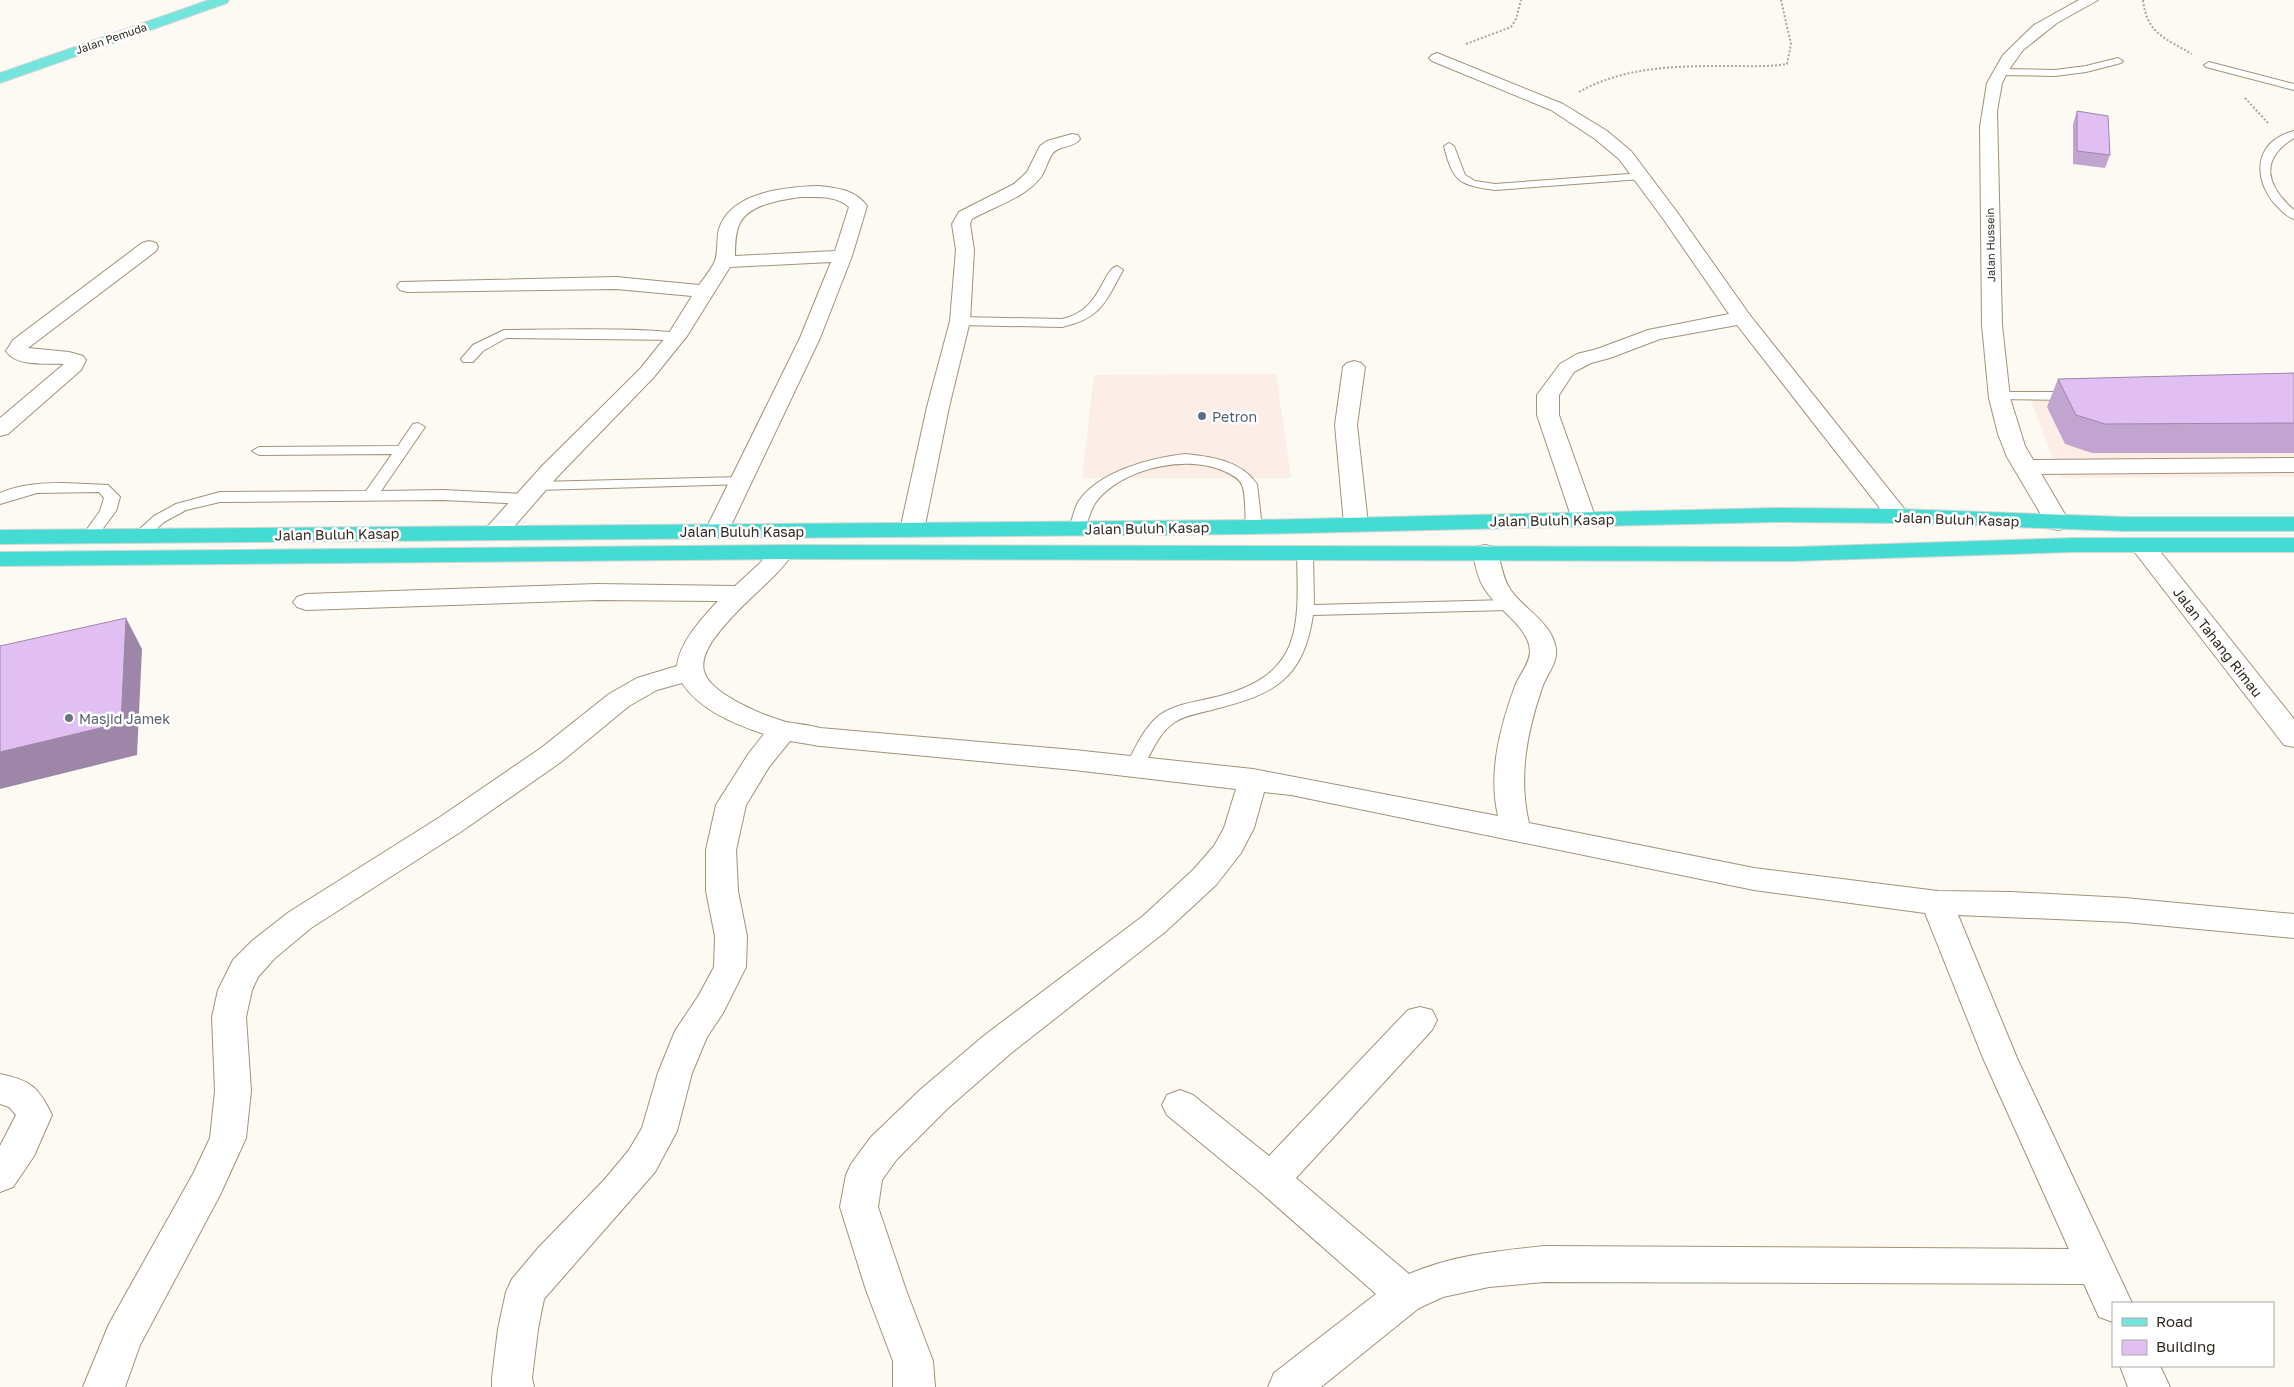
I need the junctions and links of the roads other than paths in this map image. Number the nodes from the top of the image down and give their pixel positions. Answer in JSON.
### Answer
{"nodes":[{"id":1,"x":222,"y":0,"type":"edge"},
{"id":2,"x":2091,"y":0,"type":"edge"},
{"id":3,"x":1437,"y":58,"type":"road end"},
{"id":4,"x":2118,"y":61,"type":"dead end"},
{"id":5,"x":2209,"y":65,"type":"dead end"},
{"id":6,"x":2000,"y":72,"type":"junction"},
{"id":7,"x":0,"y":78,"type":"edge"},
{"id":8,"x":2294,"y":87,"type":"edge"},
{"id":9,"x":2294,"y":134,"type":"edge"},
{"id":10,"x":1072,"y":139,"type":"dead end"},
{"id":11,"x":1449,"y":146,"type":"dead end"},
{"id":12,"x":1642,"y":176,"type":"junction"},
{"id":13,"x":2294,"y":216,"type":"edge"},
{"id":14,"x":149,"y":247,"type":"dead end"},
{"id":15,"x":843,"y":256,"type":"junction"},
{"id":16,"x":724,"y":262,"type":"junction"},
{"id":17,"x":1117,"y":270,"type":"dead end"},
{"id":18,"x":407,"y":286,"type":"dead end"},
{"id":19,"x":706,"y":292,"type":"junction"},
{"id":20,"x":1742,"y":318,"type":"junction"},
{"id":21,"x":960,"y":321,"type":"junction"},
{"id":22,"x":677,"y":336,"type":"junction"},
{"id":23,"x":468,"y":359,"type":"dead end"},
{"id":24,"x":1354,"y":366,"type":"dead end"},
{"id":25,"x":2000,"y":396,"type":"junction"},
{"id":26,"x":2092,"y":396,"type":"edge"},
{"id":27,"x":418,"y":427,"type":"dead end"},
{"id":28,"x":0,"y":429,"type":"edge"},
{"id":29,"x":402,"y":450,"type":"junction"},
{"id":30,"x":260,"y":451,"type":"dead end"},
{"id":31,"x":2294,"y":465,"type":"edge"},
{"id":32,"x":2025,"y":467,"type":"junction"},
{"id":33,"x":742,"y":481,"type":"junction"},
{"id":34,"x":532,"y":492,"type":"junction"},
{"id":35,"x":371,"y":495,"type":"junction"},
{"id":36,"x":0,"y":499,"type":"edge"},
{"id":37,"x":1776,"y":515,"type":"junction"},
{"id":38,"x":1898,"y":516,"type":"junction"},
{"id":39,"x":1584,"y":519,"type":"junction"},
{"id":40,"x":2058,"y":523,"type":"junction"},
{"id":41,"x":1356,"y":524,"type":"junction"},
{"id":42,"x":2294,"y":524,"type":"edge"},
{"id":43,"x":1254,"y":527,"type":"junction"},
{"id":44,"x":1076,"y":528,"type":"junction"},
{"id":45,"x":912,"y":530,"type":"junction"},
{"id":46,"x":716,"y":531,"type":"junction"},
{"id":47,"x":496,"y":532,"type":"junction"},
{"id":48,"x":90,"y":536,"type":"junction"},
{"id":49,"x":140,"y":536,"type":"junction"},
{"id":50,"x":0,"y":537,"type":"edge"},
{"id":51,"x":2142,"y":545,"type":"junction"},
{"id":52,"x":2294,"y":545,"type":"edge"},
{"id":53,"x":782,"y":552,"type":"junction"},
{"id":54,"x":1485,"y":552,"type":"junction"},
{"id":55,"x":1305,"y":554,"type":"junction"},
{"id":56,"x":1794,"y":554,"type":"junction"},
{"id":57,"x":0,"y":559,"type":"edge"},
{"id":58,"x":741,"y":594,"type":"junction"},
{"id":59,"x":306,"y":602,"type":"dead end"},
{"id":60,"x":1508,"y":605,"type":"junction"},
{"id":61,"x":1307,"y":610,"type":"junction"},
{"id":62,"x":690,"y":671,"type":"junction"},
{"id":63,"x":783,"y":730,"type":"junction"},
{"id":64,"x":2294,"y":738,"type":"edge"},
{"id":65,"x":1134,"y":767,"type":"junction"},
{"id":66,"x":1253,"y":779,"type":"junction"},
{"id":67,"x":1516,"y":830,"type":"junction"},
{"id":68,"x":1938,"y":903,"type":"junction"},
{"id":69,"x":2294,"y":926,"type":"edge"},
{"id":70,"x":1420,"y":1020,"type":"dead end"},
{"id":71,"x":0,"y":1089,"type":"edge"},
{"id":72,"x":1180,"y":1105,"type":"dead end"},
{"id":73,"x":0,"y":1176,"type":"edge"},
{"id":74,"x":1271,"y":1179,"type":"junction"},
{"id":75,"x":2097,"y":1267,"type":"junction"},
{"id":76,"x":1405,"y":1295,"type":"junction"},
{"id":77,"x":2112,"y":1302,"type":"edge"},
{"id":78,"x":2140,"y":1367,"type":"edge"},
{"id":79,"x":507,"y":1384,"type":"edge"},
{"id":80,"x":104,"y":1387,"type":"edge"},
{"id":81,"x":914,"y":1387,"type":"edge"},
{"id":82,"x":1289,"y":1387,"type":"edge"},
{"id":83,"x":2149,"y":1387,"type":"edge"}],
"edges":[{"from":1,"to":7,"type":"main road","name":"Jalan Pemuda"},
{"from":2,"to":6,"type":"street","name":"Jalan Hussein"},
{"from":3,"to":12,"type":"street"},
{"from":4,"to":6,"type":"lane"},
{"from":5,"to":8,"type":"lane"},
{"from":6,"to":25,"type":"street","name":"Jalan Hussein"},
{"from":9,"to":13,"type":"lane"},
{"from":10,"to":21,"type":"street"},
{"from":11,"to":12,"type":"lane"},
{"from":12,"to":20,"type":"street"},
{"from":14,"to":28,"type":"street"},
{"from":15,"to":16,"type":"street"},
{"from":15,"to":16,"type":"street"},
{"from":15,"to":33,"type":"street"},
{"from":16,"to":19,"type":"street"},
{"from":17,"to":21,"type":"lane"},
{"from":18,"to":19,"type":"street"},
{"from":19,"to":22,"type":"street"},
{"from":20,"to":38,"type":"street"},
{"from":20,"to":39,"type":"street"},
{"from":21,"to":45,"type":"street"},
{"from":22,"to":23,"type":"lane"},
{"from":22,"to":34,"type":"street"},
{"from":24,"to":41,"type":"street"},
{"from":25,"to":26,"type":"lane"},
{"from":25,"to":32,"type":"street","name":"Jalan Hussein"},
{"from":27,"to":29,"type":"lane"},
{"from":29,"to":30,"type":"lane"},
{"from":29,"to":35,"type":"lane"},
{"from":31,"to":32,"type":"street"},
{"from":32,"to":40,"type":"street","name":"Jalan Hussein"},
{"from":33,"to":34,"type":"lane"},
{"from":33,"to":46,"type":"street"},
{"from":34,"to":35,"type":"lane"},
{"from":34,"to":47,"type":"street"},
{"from":35,"to":49,"type":"lane"},
{"from":36,"to":48,"type":"lane"},
{"from":37,"to":38,"type":"highway","name":"Jalan Buluh Kasap"},
{"from":37,"to":39,"type":"highway","name":"Jalan Buluh Kasap"},
{"from":37,"to":56,"type":"highway"},
{"from":38,"to":40,"type":"highway","name":"Jalan Buluh Kasap"},
{"from":39,"to":41,"type":"highway","name":"Jalan Buluh Kasap"},
{"from":40,"to":42,"type":"highway","name":"Jalan Buluh Kasap"},
{"from":41,"to":43,"type":"highway","name":"Jalan Buluh Kasap"},
{"from":43,"to":44,"type":"highway","name":"Jalan Buluh Kasap"},
{"from":43,"to":44,"type":"lane"},
{"from":44,"to":45,"type":"highway","name":"Jalan Buluh Kasap"},
{"from":45,"to":46,"type":"highway","name":"Jalan Buluh Kasap"},
{"from":46,"to":47,"type":"highway","name":"Jalan Buluh Kasap"},
{"from":47,"to":49,"type":"highway","name":"Jalan Buluh Kasap"},
{"from":48,"to":49,"type":"highway","name":"Jalan Buluh Kasap"},
{"from":48,"to":50,"type":"highway","name":"Jalan Buluh Kasap"},
{"from":51,"to":52,"type":"highway","name":"Jalan Buluh Kasap"},
{"from":51,"to":56,"type":"highway","name":"Jalan Buluh Kasap"},
{"from":51,"to":64,"type":"street","name":"Jalan Tahang Rimau"},
{"from":53,"to":55,"type":"highway","name":"Jalan Buluh Kasap"},
{"from":53,"to":57,"type":"highway","name":"Jalan Buluh Kasap"},
{"from":53,"to":58,"type":"street"},
{"from":54,"to":55,"type":"highway","name":"Jalan Buluh Kasap"},
{"from":54,"to":56,"type":"highway","name":"Jalan Buluh Kasap"},
{"from":54,"to":60,"type":"street"},
{"from":55,"to":61,"type":"lane"},
{"from":58,"to":59,"type":"street"},
{"from":58,"to":62,"type":"street"},
{"from":60,"to":61,"type":"lane"},
{"from":60,"to":67,"type":"street"},
{"from":61,"to":65,"type":"lane"},
{"from":62,"to":63,"type":"street"},
{"from":62,"to":80,"type":"street"},
{"from":63,"to":65,"type":"street"},
{"from":63,"to":79,"type":"street"},
{"from":65,"to":66,"type":"street"},
{"from":66,"to":67,"type":"street"},
{"from":66,"to":81,"type":"street"},
{"from":67,"to":68,"type":"street"},
{"from":68,"to":69,"type":"street"},
{"from":68,"to":75,"type":"street"},
{"from":70,"to":74,"type":"street"},
{"from":71,"to":73,"type":"street"},
{"from":72,"to":74,"type":"street"},
{"from":74,"to":76,"type":"street"},
{"from":75,"to":76,"type":"street"},
{"from":75,"to":77,"type":"street"},
{"from":76,"to":82,"type":"street"},
{"from":78,"to":83,"type":"street"}]}
